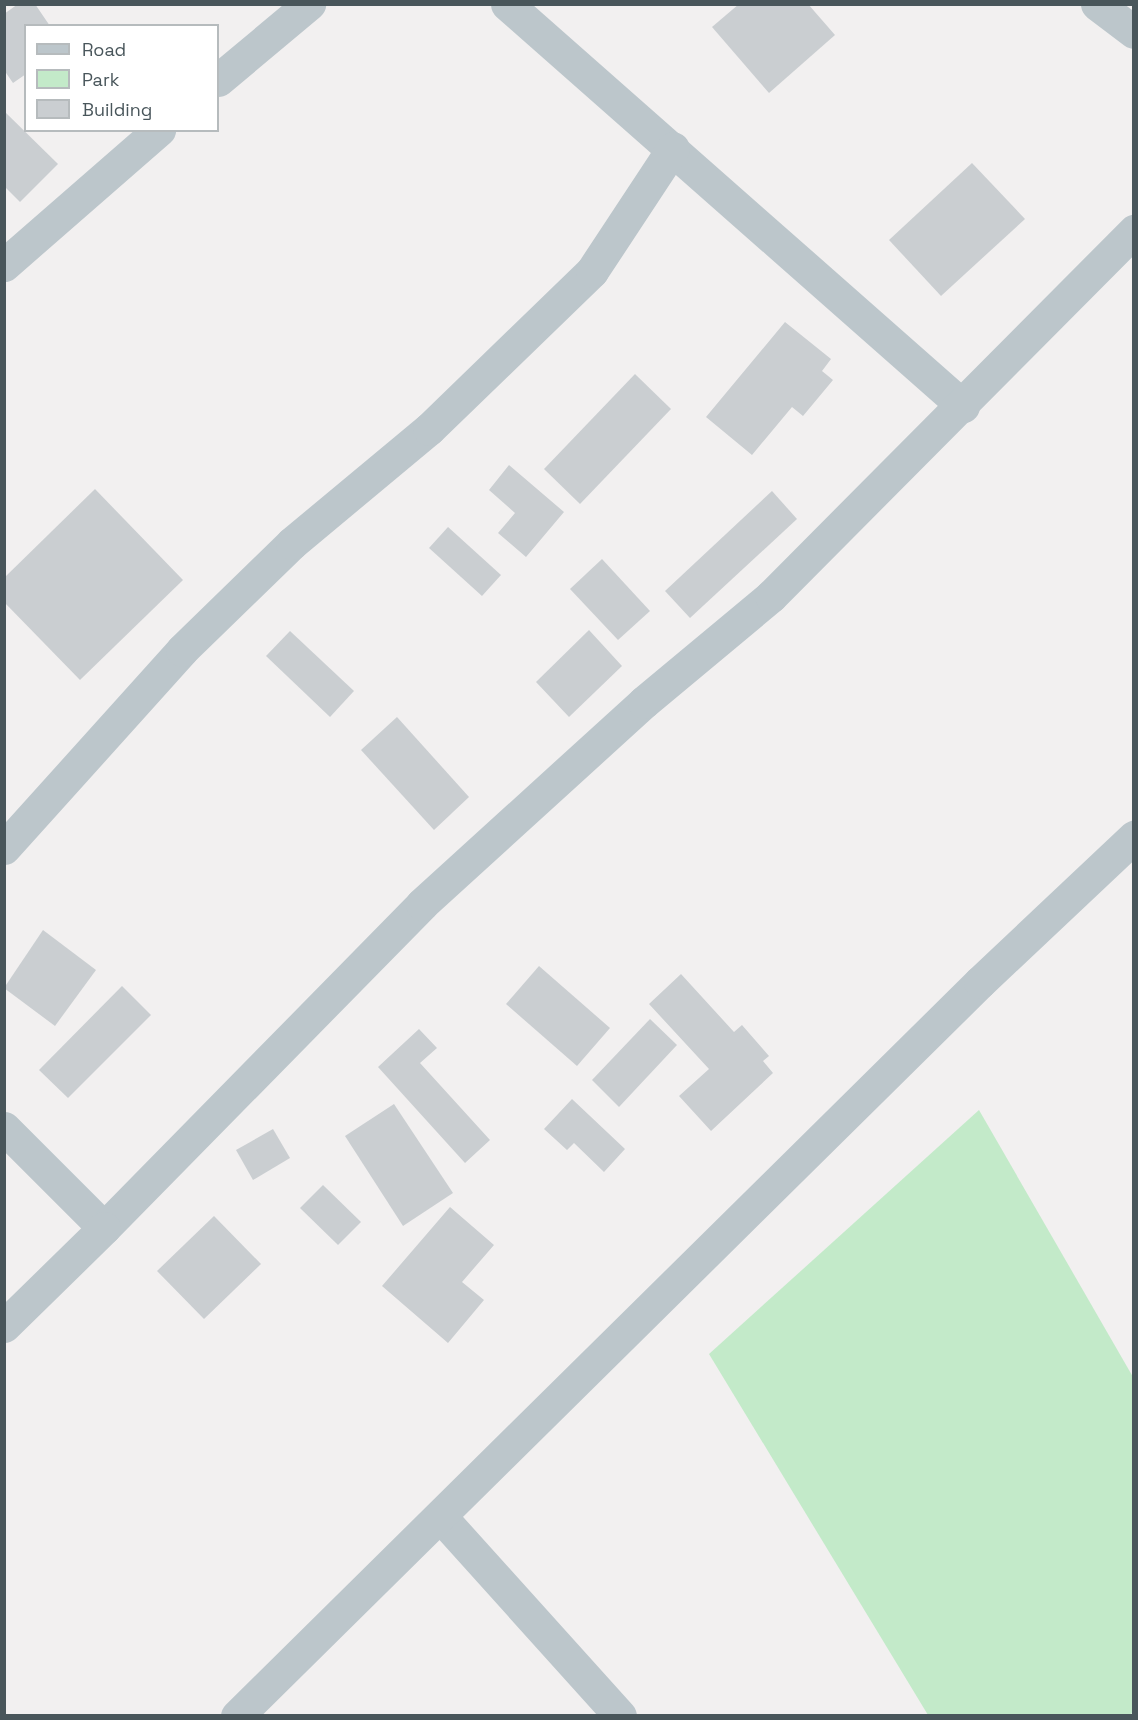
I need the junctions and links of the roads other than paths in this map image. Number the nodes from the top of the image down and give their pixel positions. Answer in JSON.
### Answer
{"nodes":[{"id":1,"x":309,"y":4,"type":"edge"},
{"id":2,"x":507,"y":4,"type":"edge"},
{"id":3,"x":1103,"y":6,"type":"edge"},
{"id":4,"x":1134,"y":32,"type":"edge"},
{"id":5,"x":219,"y":79,"type":"edge"},
{"id":6,"x":157,"y":132,"type":"edge"},
{"id":7,"x":673,"y":148,"type":"junction"},
{"id":8,"x":1134,"y":231,"type":"edge"},
{"id":9,"x":4,"y":265,"type":"edge"},
{"id":10,"x":963,"y":406,"type":"junction"},
{"id":11,"x":1134,"y":837,"type":"edge"},
{"id":12,"x":4,"y":848,"type":"edge"},
{"id":13,"x":4,"y":1128,"type":"edge"},
{"id":14,"x":104,"y":1228,"type":"junction"},
{"id":15,"x":4,"y":1326,"type":"edge"},
{"id":16,"x":440,"y":1516,"type":"junction"},
{"id":17,"x":237,"y":1716,"type":"edge"},
{"id":18,"x":620,"y":1716,"type":"edge"}],
"edges":[{"from":1,"to":5,"type":"street"},
{"from":2,"to":7,"type":"street"},
{"from":3,"to":4,"type":"street"},
{"from":6,"to":9,"type":"street"},
{"from":7,"to":10,"type":"street"},
{"from":7,"to":12,"type":"street"},
{"from":8,"to":10,"type":"street"},
{"from":10,"to":14,"type":"street"},
{"from":11,"to":16,"type":"street"},
{"from":13,"to":14,"type":"street"},
{"from":14,"to":15,"type":"street"},
{"from":16,"to":17,"type":"street"},
{"from":16,"to":18,"type":"street"}]}
